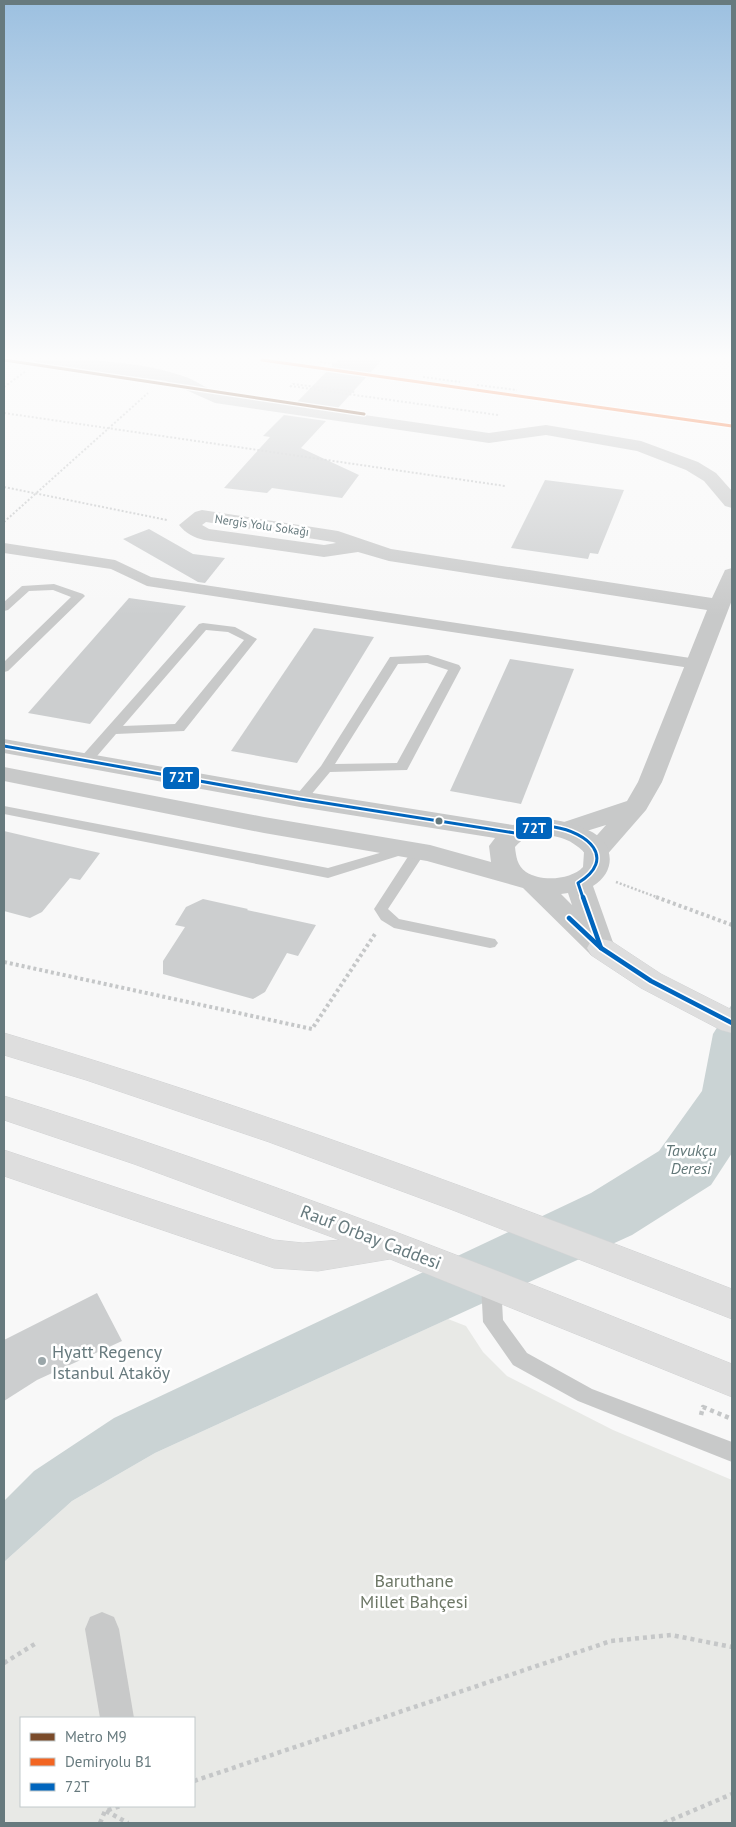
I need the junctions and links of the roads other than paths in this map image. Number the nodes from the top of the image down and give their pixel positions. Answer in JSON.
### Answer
{"nodes":[{"id":1,"x":637,"y":445,"type":"edge"},
{"id":2,"x":732,"y":502,"type":"edge"},
{"id":3,"x":189,"y":525,"type":"road end"},
{"id":4,"x":4,"y":548,"type":"edge"},
{"id":5,"x":732,"y":574,"type":"edge"},
{"id":6,"x":720,"y":606,"type":"junction"},
{"id":7,"x":4,"y":608,"type":"edge"},
{"id":8,"x":697,"y":664,"type":"junction"},
{"id":9,"x":4,"y":668,"type":"edge"},
{"id":10,"x":114,"y":730,"type":"junction"},
{"id":11,"x":4,"y":746,"type":"edge"},
{"id":12,"x":86,"y":760,"type":"junction"},
{"id":13,"x":326,"y":768,"type":"junction"},
{"id":14,"x":4,"y":774,"type":"edge"},
{"id":15,"x":292,"y":797,"type":"junction"},
{"id":16,"x":637,"y":805,"type":"junction"},
{"id":17,"x":4,"y":810,"type":"edge"},
{"id":18,"x":264,"y":825,"type":"junction"},
{"id":19,"x":567,"y":830,"type":"junction"},
{"id":20,"x":515,"y":832,"type":"junction"},
{"id":21,"x":413,"y":850,"type":"junction"},
{"id":22,"x":589,"y":869,"type":"junction"},
{"id":23,"x":524,"y":880,"type":"junction"},
{"id":24,"x":490,"y":943,"type":"dead end"},
{"id":25,"x":601,"y":948,"type":"junction"},
{"id":26,"x":727,"y":1021,"type":"edge"},
{"id":27,"x":4,"y":1044,"type":"edge"},
{"id":28,"x":4,"y":1108,"type":"edge"},
{"id":29,"x":4,"y":1162,"type":"edge"},
{"id":30,"x":393,"y":1245,"type":"junction"},
{"id":31,"x":492,"y":1283,"type":"junction"},
{"id":32,"x":732,"y":1304,"type":"edge"},
{"id":33,"x":732,"y":1381,"type":"edge"},
{"id":34,"x":732,"y":1452,"type":"edge"},
{"id":35,"x":102,"y":1629,"type":"dead end"},
{"id":36,"x":116,"y":1717,"type":"edge"}],
"edges":[{"from":1,"to":2,"type":"street"},
{"from":3,"to":6,"type":"street","name":"Nergis Yolu Sokağı"},
{"from":4,"to":8,"type":"street"},
{"from":5,"to":6,"type":"street"},
{"from":6,"to":8,"type":"street"},
{"from":7,"to":9,"type":"lane"},
{"from":8,"to":16,"type":"street"},
{"from":10,"to":10,"type":"lane"},
{"from":10,"to":12,"type":"lane"},
{"from":11,"to":12,"type":"street"},
{"from":12,"to":15,"type":"street"},
{"from":13,"to":13,"type":"lane"},
{"from":13,"to":15,"type":"lane"},
{"from":14,"to":18,"type":"street"},
{"from":15,"to":18,"type":"street"},
{"from":15,"to":20,"type":"street"},
{"from":16,"to":19,"type":"street"},
{"from":16,"to":22,"type":"street"},
{"from":17,"to":21,"type":"lane"},
{"from":18,"to":21,"type":"street"},
{"from":19,"to":20,"type":"street"},
{"from":19,"to":22,"type":"street"},
{"from":20,"to":23,"type":"street"},
{"from":21,"to":23,"type":"street"},
{"from":21,"to":24,"type":"lane"},
{"from":22,"to":23,"type":"street"},
{"from":22,"to":25,"type":"street"},
{"from":23,"to":25,"type":"street"},
{"from":25,"to":26,"type":"main road"},
{"from":27,"to":32,"type":"main road"},
{"from":28,"to":30,"type":"main road","name":"Rauf Orbay Caddesi"},
{"from":29,"to":30,"type":"main road"},
{"from":30,"to":31,"type":"main road","name":"Rauf Orbay Caddesi"},
{"from":31,"to":33,"type":"main road","name":"Rauf Orbay Caddesi"},
{"from":31,"to":34,"type":"lane"},
{"from":35,"to":36,"type":"street"}]}
